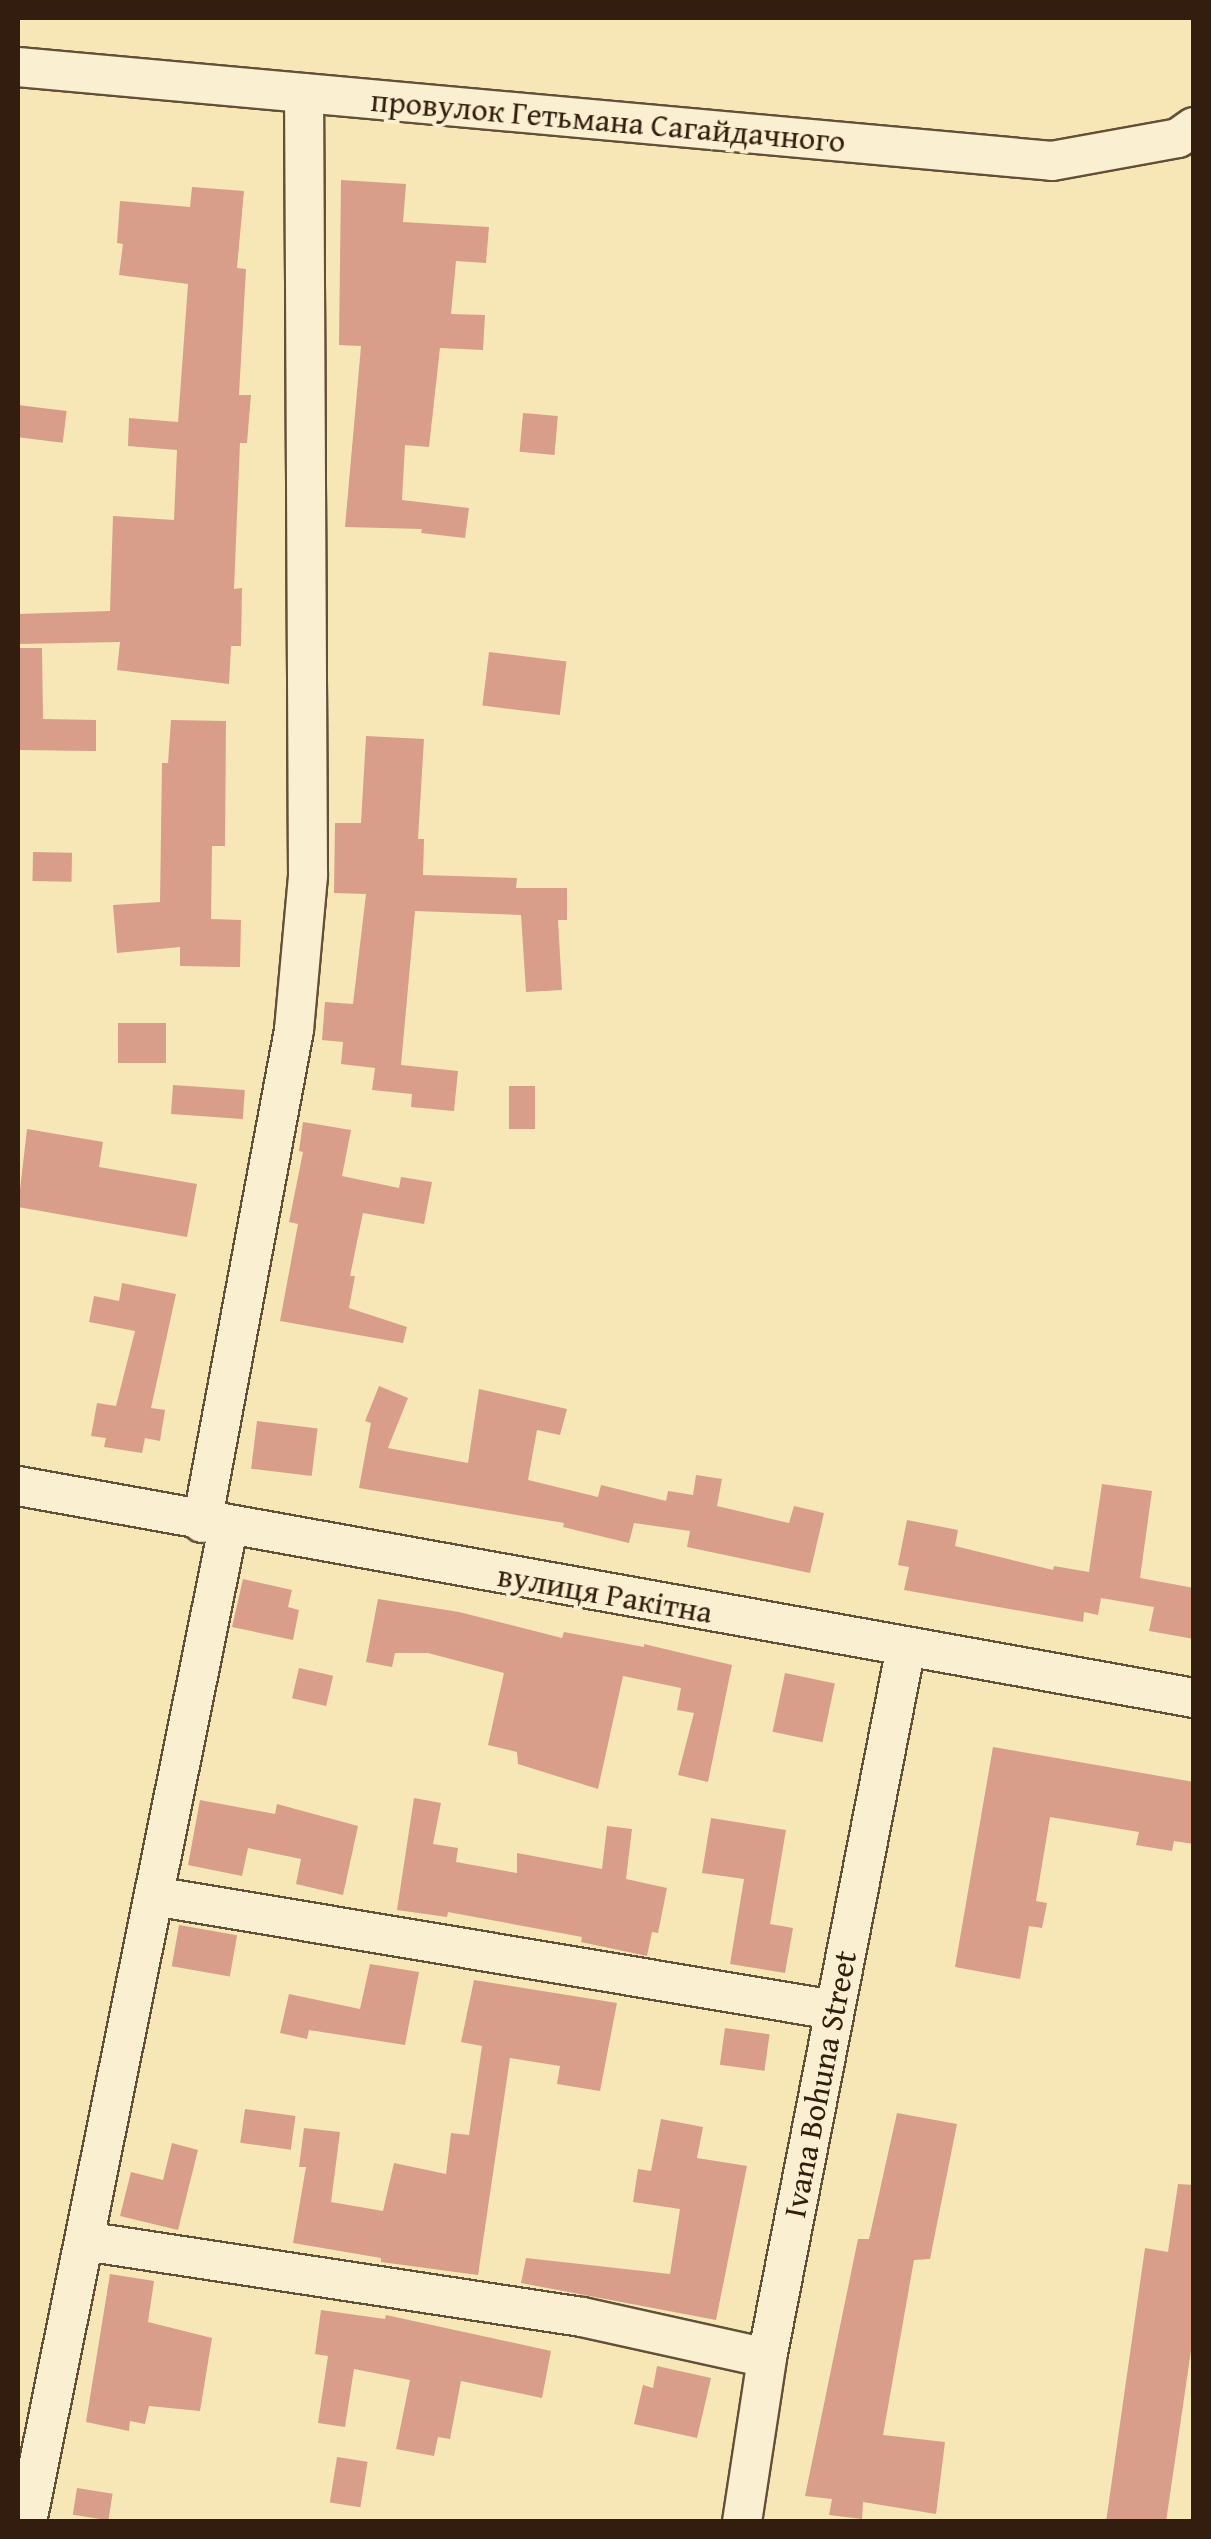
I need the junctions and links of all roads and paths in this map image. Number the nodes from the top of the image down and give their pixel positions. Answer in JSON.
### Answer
{"nodes":[{"id":1,"x":18,"y":66,"type":"edge"},
{"id":2,"x":304,"y":93,"type":"junction"},
{"id":3,"x":1188,"y":138,"type":"edge"},
{"id":4,"x":18,"y":1486,"type":"edge"},
{"id":5,"x":215,"y":1525,"type":"junction"},
{"id":6,"x":906,"y":1647,"type":"junction"},
{"id":7,"x":1194,"y":1698,"type":"edge"},
{"id":8,"x":154,"y":1896,"type":"junction"},
{"id":9,"x":834,"y":2010,"type":"junction"},
{"id":10,"x":84,"y":2240,"type":"junction"},
{"id":11,"x":767,"y":2358,"type":"junction"},
{"id":12,"x":28,"y":2522,"type":"edge"},
{"id":13,"x":742,"y":2522,"type":"edge"}],
"edges":[{"from":1,"to":2,"type":"street","name":"провулок Гетьмана Сагайдачного"},
{"from":2,"to":3,"type":"street","name":"провулок Гетьмана Сагайдачного"},
{"from":2,"to":5,"type":"street"},
{"from":4,"to":5,"type":"street","name":"вулиця Ракітна"},
{"from":5,"to":6,"type":"street","name":"вулиця Ракітна"},
{"from":5,"to":8,"type":"street"},
{"from":6,"to":7,"type":"street","name":"вулиця Ракітна"},
{"from":6,"to":9,"type":"street","name":"Ivana Bohuna Street"},
{"from":8,"to":9,"type":"street"},
{"from":8,"to":10,"type":"street"},
{"from":9,"to":11,"type":"street","name":"Ivana Bohuna Street"},
{"from":10,"to":11,"type":"street"},
{"from":10,"to":12,"type":"street"},
{"from":11,"to":13,"type":"street","name":"Ivana Bohuna Street"}]}
